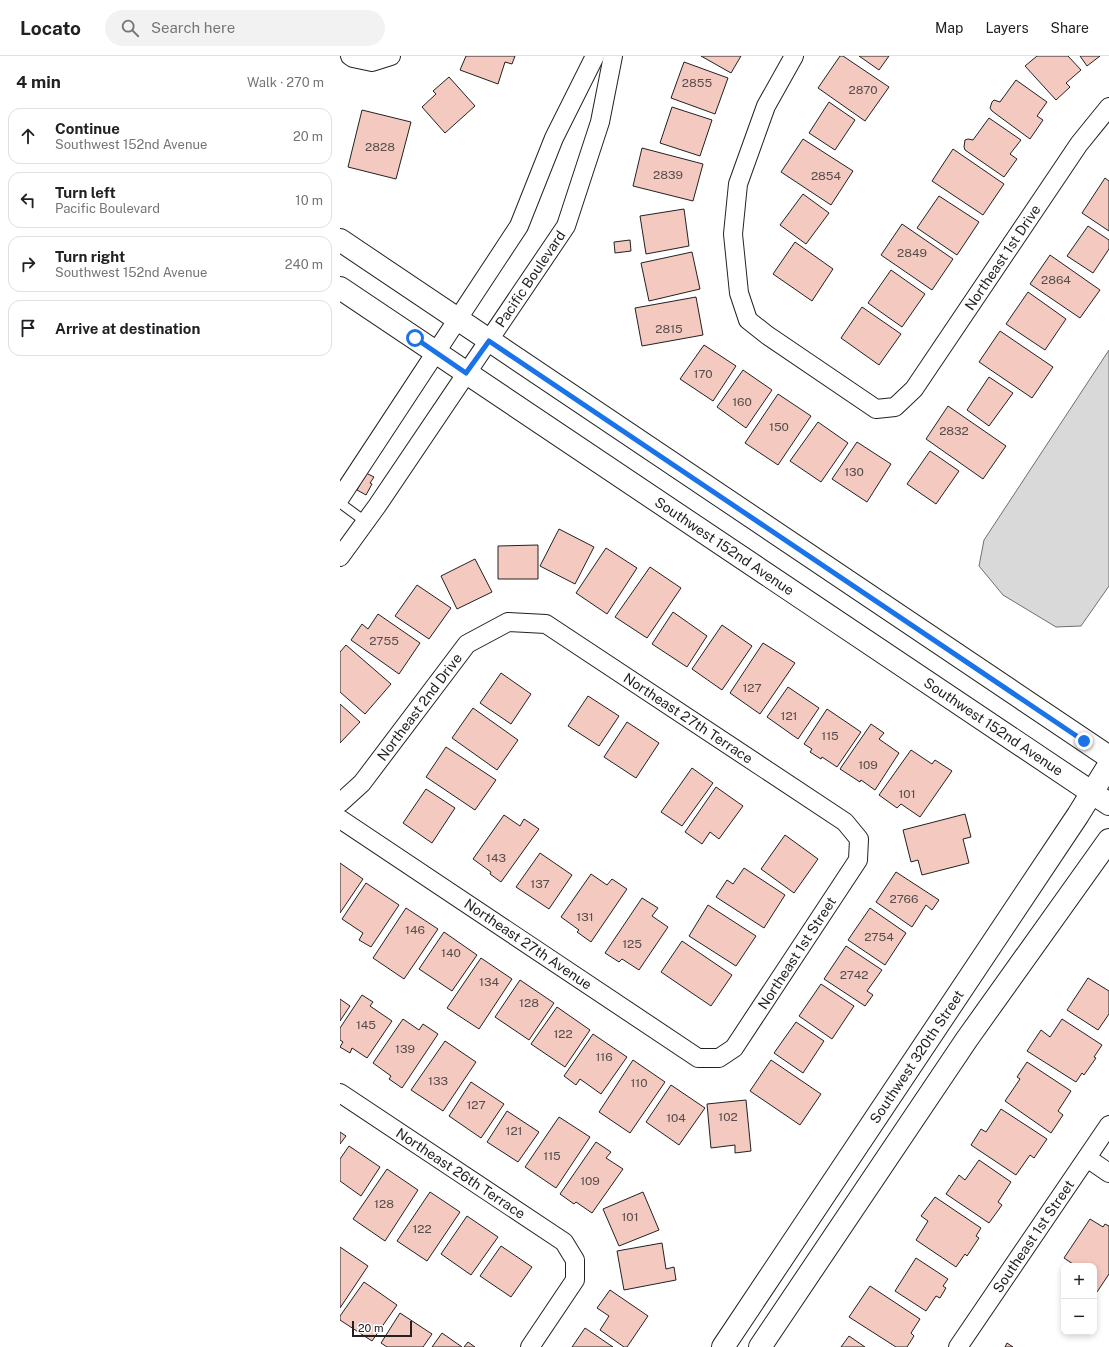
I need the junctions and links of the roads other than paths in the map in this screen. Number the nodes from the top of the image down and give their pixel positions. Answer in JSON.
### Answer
{"nodes":[{"id":1,"x":350,"y":56,"type":"edge"},
{"id":2,"x":391,"y":56,"type":"edge"},
{"id":3,"x":595,"y":56,"type":"edge"},
{"id":4,"x":614,"y":56,"type":"edge"},
{"id":5,"x":794,"y":56,"type":"edge"},
{"id":6,"x":1109,"y":107,"type":"edge"},
{"id":7,"x":340,"y":240,"type":"edge"},
{"id":8,"x":340,"y":288,"type":"edge"},
{"id":9,"x":458,"y":319,"type":"junction"},
{"id":10,"x":489,"y":341,"type":"junction"},
{"id":11,"x":435,"y":352,"type":"junction"},
{"id":12,"x":466,"y":373,"type":"junction"},
{"id":13,"x":340,"y":498,"type":"edge"},
{"id":14,"x":340,"y":504,"type":"edge"},
{"id":15,"x":366,"y":522,"type":"junction"},
{"id":16,"x":340,"y":557,"type":"edge"},
{"id":17,"x":508,"y":622,"type":"joint"},
{"id":18,"x":1109,"y":757,"type":"edge"},
{"id":19,"x":1109,"y":765,"type":"edge"},
{"id":20,"x":1101,"y":798,"type":"edge"},
{"id":21,"x":340,"y":803,"type":"edge"},
{"id":22,"x":340,"y":819,"type":"edge"},
{"id":23,"x":859,"y":839,"type":"joint"},
{"id":24,"x":1109,"y":840,"type":"edge"},
{"id":25,"x":718,"y":1058,"type":"joint"},
{"id":26,"x":340,"y":1093,"type":"edge"},
{"id":27,"x":1109,"y":1125,"type":"edge"},
{"id":28,"x":1087,"y":1158,"type":"junction"},
{"id":29,"x":1109,"y":1173,"type":"edge"},
{"id":30,"x":530,"y":1347,"type":"edge"},
{"id":31,"x":722,"y":1347,"type":"edge"},
{"id":32,"x":760,"y":1347,"type":"edge"},
{"id":33,"x":958,"y":1347,"type":"edge"}],
"edges":[{"from":1,"to":2,"type":"street"},
{"from":3,"to":9,"type":"street"},
{"from":4,"to":10,"type":"street","name":"Pacific Boulevard"},
{"from":5,"to":6,"type":"street","name":"Northeast 1st Drive"},
{"from":7,"to":9,"type":"street"},
{"from":8,"to":11,"type":"street","name":"Southwest 152nd Avenue"},
{"from":9,"to":10,"type":"street"},
{"from":9,"to":11,"type":"street"},
{"from":10,"to":12,"type":"street","name":"Pacific Boulevard"},
{"from":10,"to":18,"type":"street"},
{"from":11,"to":12,"type":"street","name":"Southwest 152nd Avenue"},
{"from":11,"to":13,"type":"street"},
{"from":12,"to":15,"type":"street","name":"Pacific Boulevard"},
{"from":12,"to":20,"type":"street","name":"Southwest 152nd Avenue"},
{"from":14,"to":15,"type":"lane"},
{"from":15,"to":16,"type":"street","name":"Pacific Boulevard"},
{"from":17,"to":21,"type":"street","name":"Northeast 2nd Drive"},
{"from":17,"to":23,"type":"street","name":"Northeast 27th Terrace"},
{"from":19,"to":20,"type":"street","name":"Southwest 320th Street"},
{"from":20,"to":31,"type":"street","name":"Southwest 320th Street"},
{"from":22,"to":25,"type":"street","name":"Northeast 27th Avenue"},
{"from":23,"to":25,"type":"street","name":"Northeast 1st Street"},
{"from":24,"to":32,"type":"street"},
{"from":26,"to":30,"type":"street","name":"Northeast 26th Terrace"},
{"from":27,"to":28,"type":"street","name":"Southeast 1st Street"},
{"from":28,"to":29,"type":"street"},
{"from":28,"to":33,"type":"street","name":"Southeast 1st Street"}]}
